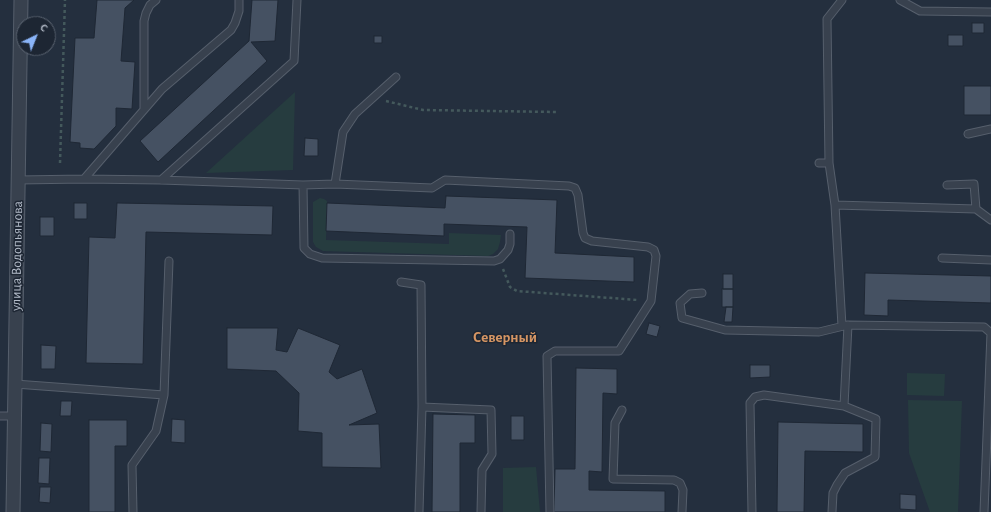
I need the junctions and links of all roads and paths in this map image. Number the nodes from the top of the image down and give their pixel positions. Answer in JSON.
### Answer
{"nodes":[{"id":1,"x":20,"y":0,"type":"edge"},
{"id":2,"x":65,"y":0,"type":"edge"},
{"id":3,"x":156,"y":0,"type":"edge"},
{"id":4,"x":239,"y":0,"type":"edge"},
{"id":5,"x":297,"y":0,"type":"edge"},
{"id":6,"x":842,"y":0,"type":"edge"},
{"id":7,"x":900,"y":0,"type":"edge"},
{"id":8,"x":991,"y":12,"type":"edge"},
{"id":9,"x":396,"y":77,"type":"dead end"},
{"id":10,"x":372,"y":98,"type":"junction"},
{"id":11,"x":144,"y":108,"type":"junction"},
{"id":12,"x":556,"y":112,"type":"dead end"},
{"id":13,"x":991,"y":129,"type":"edge"},
{"id":14,"x":968,"y":134,"type":"dead end"},
{"id":15,"x":60,"y":162,"type":"dead end"},
{"id":16,"x":819,"y":163,"type":"dead end"},
{"id":17,"x":829,"y":163,"type":"junction"},
{"id":18,"x":84,"y":179,"type":"junction"},
{"id":19,"x":18,"y":180,"type":"junction"},
{"id":20,"x":161,"y":180,"type":"junction"},
{"id":21,"x":335,"y":184,"type":"junction"},
{"id":22,"x":303,"y":185,"type":"junction"},
{"id":23,"x":947,"y":186,"type":"dead end"},
{"id":24,"x":836,"y":205,"type":"junction"},
{"id":25,"x":976,"y":209,"type":"junction"},
{"id":26,"x":991,"y":220,"type":"edge"},
{"id":27,"x":510,"y":234,"type":"dead end"},
{"id":28,"x":942,"y":258,"type":"dead end"},
{"id":29,"x":500,"y":259,"type":"junction"},
{"id":30,"x":991,"y":260,"type":"edge"},
{"id":31,"x":169,"y":261,"type":"dead end"},
{"id":32,"x":401,"y":282,"type":"dead end"},
{"id":33,"x":702,"y":293,"type":"dead end"},
{"id":34,"x":651,"y":301,"type":"junction"},
{"id":35,"x":845,"y":325,"type":"junction"},
{"id":36,"x":15,"y":384,"type":"junction"},
{"id":37,"x":164,"y":395,"type":"junction"},
{"id":38,"x":844,"y":406,"type":"junction"},
{"id":39,"x":422,"y":407,"type":"junction"},
{"id":40,"x":622,"y":410,"type":"dead end"},
{"id":41,"x":0,"y":416,"type":"edge"},
{"id":42,"x":14,"y":416,"type":"junction"},
{"id":43,"x":13,"y":512,"type":"edge"},
{"id":44,"x":133,"y":512,"type":"edge"},
{"id":45,"x":419,"y":512,"type":"edge"},
{"id":46,"x":481,"y":512,"type":"edge"},
{"id":47,"x":550,"y":512,"type":"edge"},
{"id":48,"x":682,"y":512,"type":"edge"},
{"id":49,"x":752,"y":512,"type":"edge"},
{"id":50,"x":832,"y":512,"type":"edge"},
{"id":51,"x":984,"y":512,"type":"edge"}],
"edges":[{"from":1,"to":19,"type":"street","name":"улица Водопьянова"},
{"from":2,"to":15,"type":"path"},
{"from":3,"to":11,"type":"lane"},
{"from":4,"to":11,"type":"lane"},
{"from":5,"to":20,"type":"lane"},
{"from":6,"to":17,"type":"lane"},
{"from":7,"to":8,"type":"lane"},
{"from":9,"to":10,"type":"lane"},
{"from":10,"to":12,"type":"path"},
{"from":10,"to":21,"type":"lane"},
{"from":11,"to":18,"type":"lane"},
{"from":13,"to":14,"type":"lane"},
{"from":16,"to":17,"type":"lane"},
{"from":17,"to":24,"type":"lane"},
{"from":18,"to":19,"type":"lane"},
{"from":18,"to":20,"type":"lane"},
{"from":19,"to":36,"type":"street","name":"улица Водопьянова"},
{"from":20,"to":22,"type":"lane"},
{"from":21,"to":22,"type":"lane"},
{"from":21,"to":34,"type":"lane"},
{"from":22,"to":29,"type":"lane"},
{"from":23,"to":25,"type":"lane"},
{"from":24,"to":25,"type":"lane"},
{"from":24,"to":35,"type":"lane"},
{"from":25,"to":26,"type":"lane"},
{"from":27,"to":29,"type":"lane"},
{"from":28,"to":30,"type":"lane"},
{"from":29,"to":34,"type":"path"},
{"from":31,"to":37,"type":"lane"},
{"from":32,"to":39,"type":"lane"},
{"from":33,"to":35,"type":"lane"},
{"from":34,"to":47,"type":"lane"},
{"from":35,"to":38,"type":"lane"},
{"from":35,"to":51,"type":"lane"},
{"from":36,"to":37,"type":"lane"},
{"from":36,"to":42,"type":"street","name":"улица Водопьянова"},
{"from":37,"to":44,"type":"lane"},
{"from":38,"to":49,"type":"lane"},
{"from":38,"to":50,"type":"lane"},
{"from":39,"to":45,"type":"lane"},
{"from":39,"to":46,"type":"lane"},
{"from":40,"to":48,"type":"lane"},
{"from":41,"to":42,"type":"lane"},
{"from":42,"to":43,"type":"street","name":"улица Водопьянова"}]}
